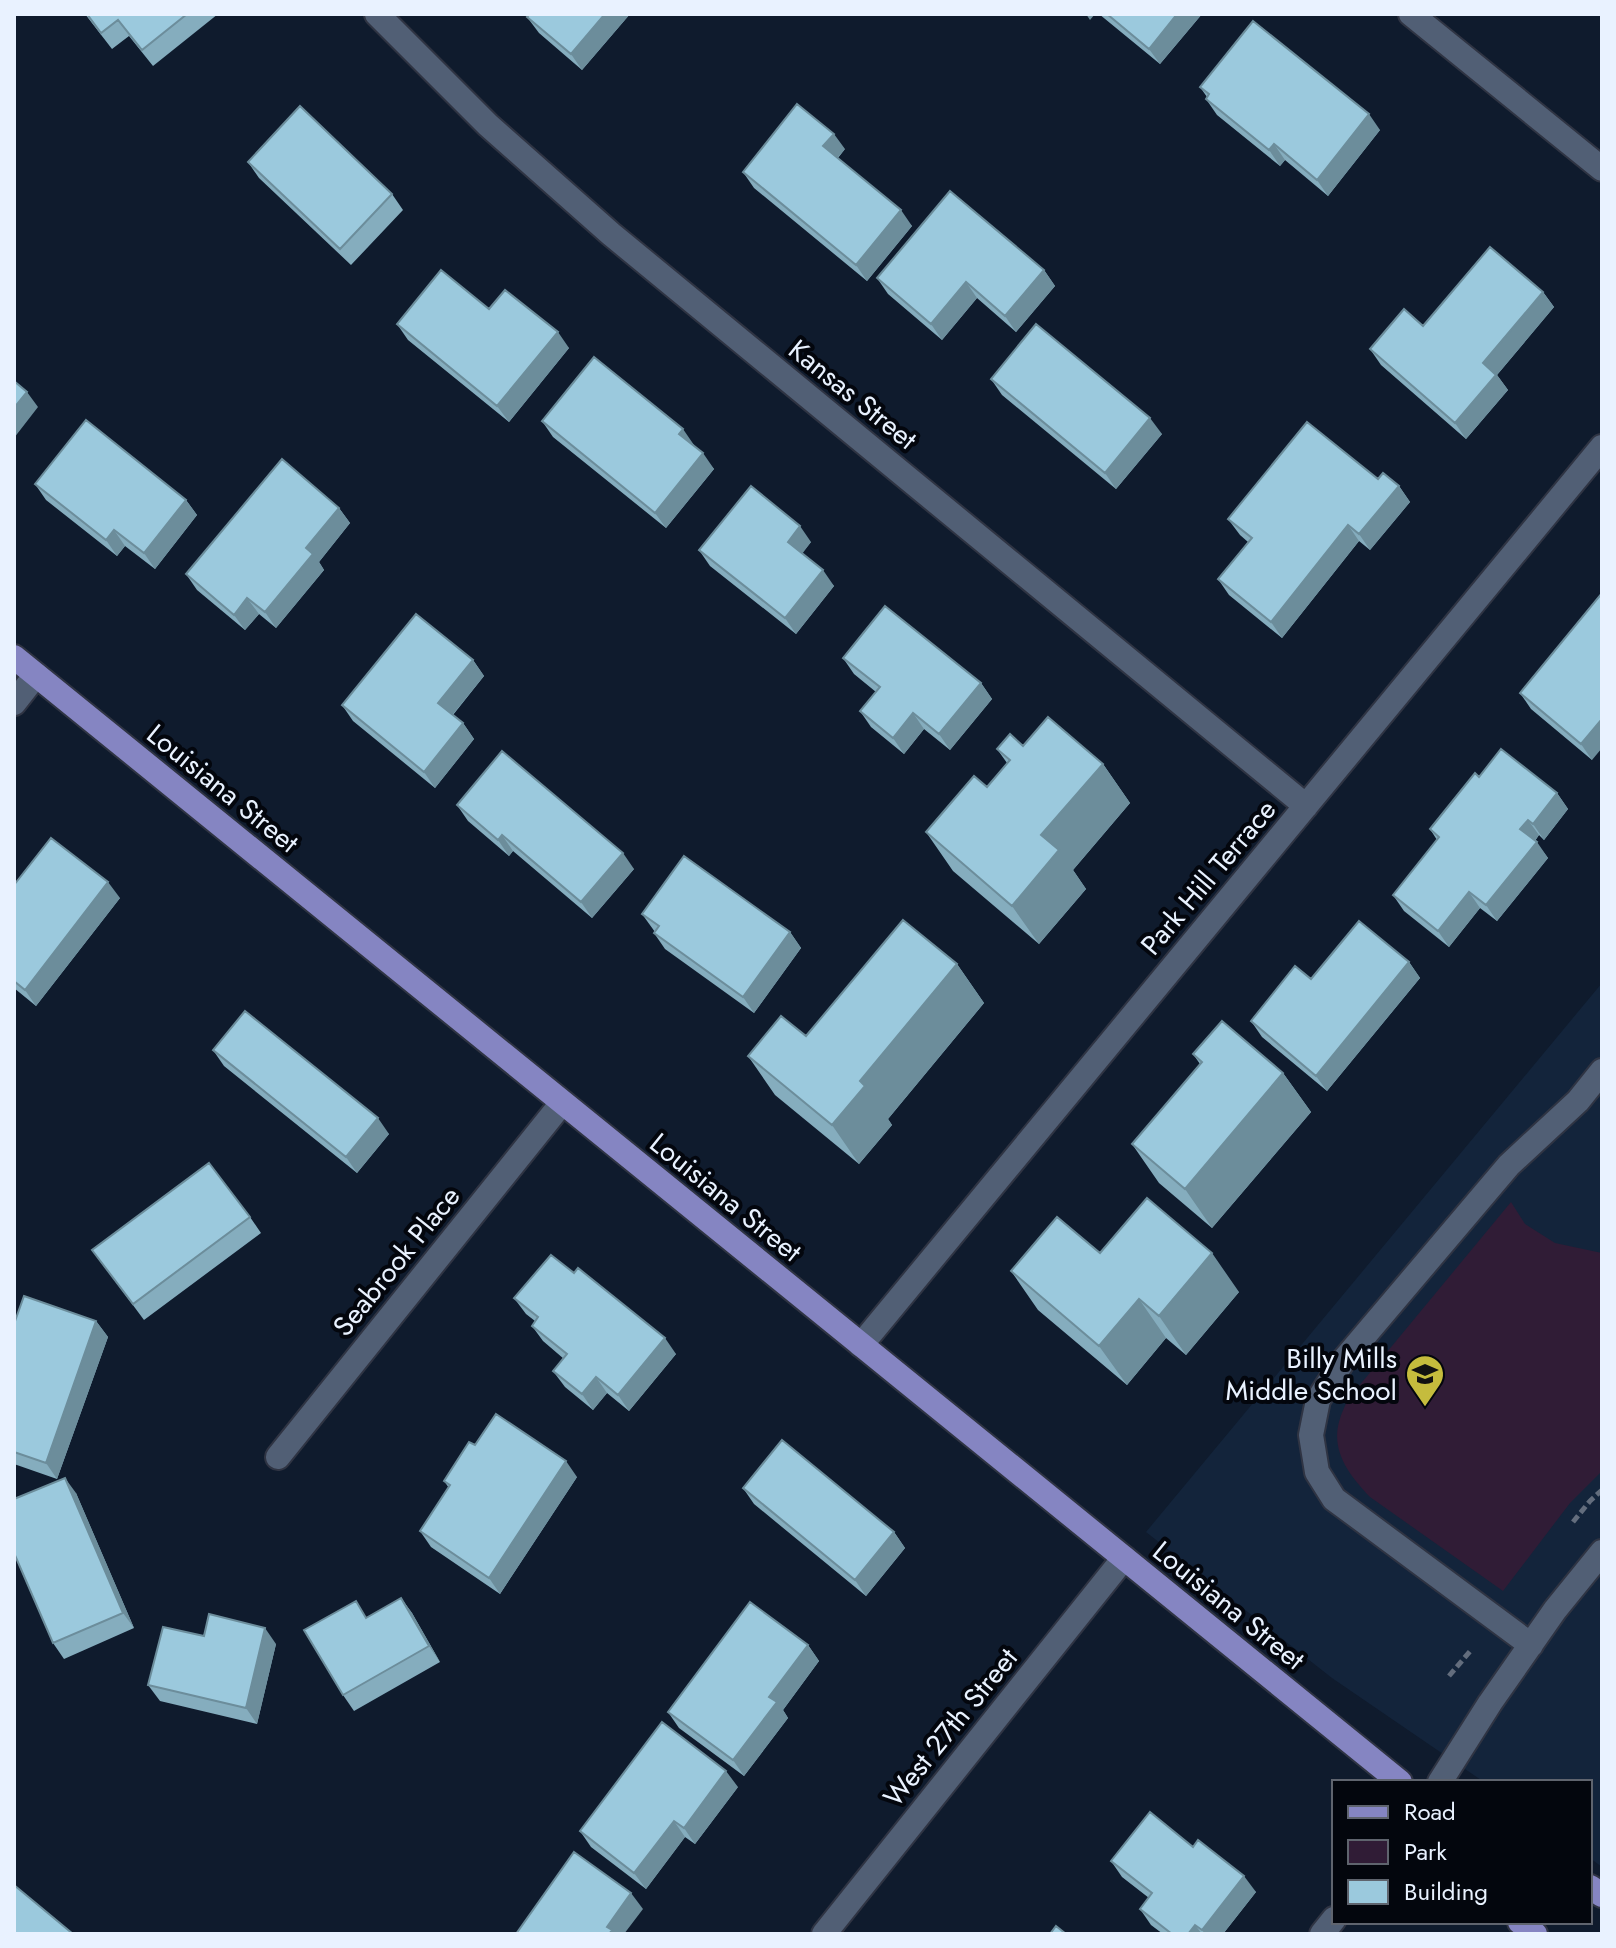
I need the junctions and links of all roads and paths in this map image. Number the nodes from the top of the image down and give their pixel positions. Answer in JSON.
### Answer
{"nodes":[{"id":1,"x":377,"y":14,"type":"edge"},
{"id":2,"x":1411,"y":14,"type":"edge"},
{"id":3,"x":1602,"y":169,"type":"edge"},
{"id":4,"x":1602,"y":447,"type":"edge"},
{"id":5,"x":14,"y":657,"type":"edge"},
{"id":6,"x":36,"y":675,"type":"junction"},
{"id":7,"x":14,"y":703,"type":"edge"},
{"id":8,"x":1306,"y":806,"type":"junction"},
{"id":9,"x":1602,"y":1071,"type":"edge"},
{"id":10,"x":562,"y":1103,"type":"junction"},
{"id":11,"x":861,"y":1345,"type":"junction"},
{"id":12,"x":278,"y":1457,"type":"dead end"},
{"id":13,"x":1602,"y":1552,"type":"edge"},
{"id":14,"x":1124,"y":1558,"type":"junction"},
{"id":15,"x":1531,"y":1645,"type":"junction"},
{"id":16,"x":1398,"y":1780,"type":"edge"},
{"id":17,"x":1441,"y":1780,"type":"edge"},
{"id":18,"x":824,"y":1934,"type":"edge"}],
"edges":[{"from":1,"to":8,"type":"street","name":"Kansas Street"},
{"from":2,"to":3,"type":"street"},
{"from":4,"to":8,"type":"street","name":"Park Hill Terrace"},
{"from":5,"to":6,"type":"main road","name":"Louisiana Street"},
{"from":6,"to":7,"type":"street"},
{"from":6,"to":10,"type":"main road","name":"Louisiana Street"},
{"from":8,"to":11,"type":"street","name":"Park Hill Terrace"},
{"from":9,"to":15,"type":"street"},
{"from":10,"to":11,"type":"main road","name":"Louisiana Street"},
{"from":10,"to":12,"type":"street","name":"Seabrook Place"},
{"from":11,"to":14,"type":"main road","name":"Louisiana Street"},
{"from":13,"to":15,"type":"street"},
{"from":14,"to":16,"type":"main road","name":"Louisiana Street"},
{"from":14,"to":18,"type":"street","name":"West 27th Street"},
{"from":15,"to":17,"type":"street"}]}
